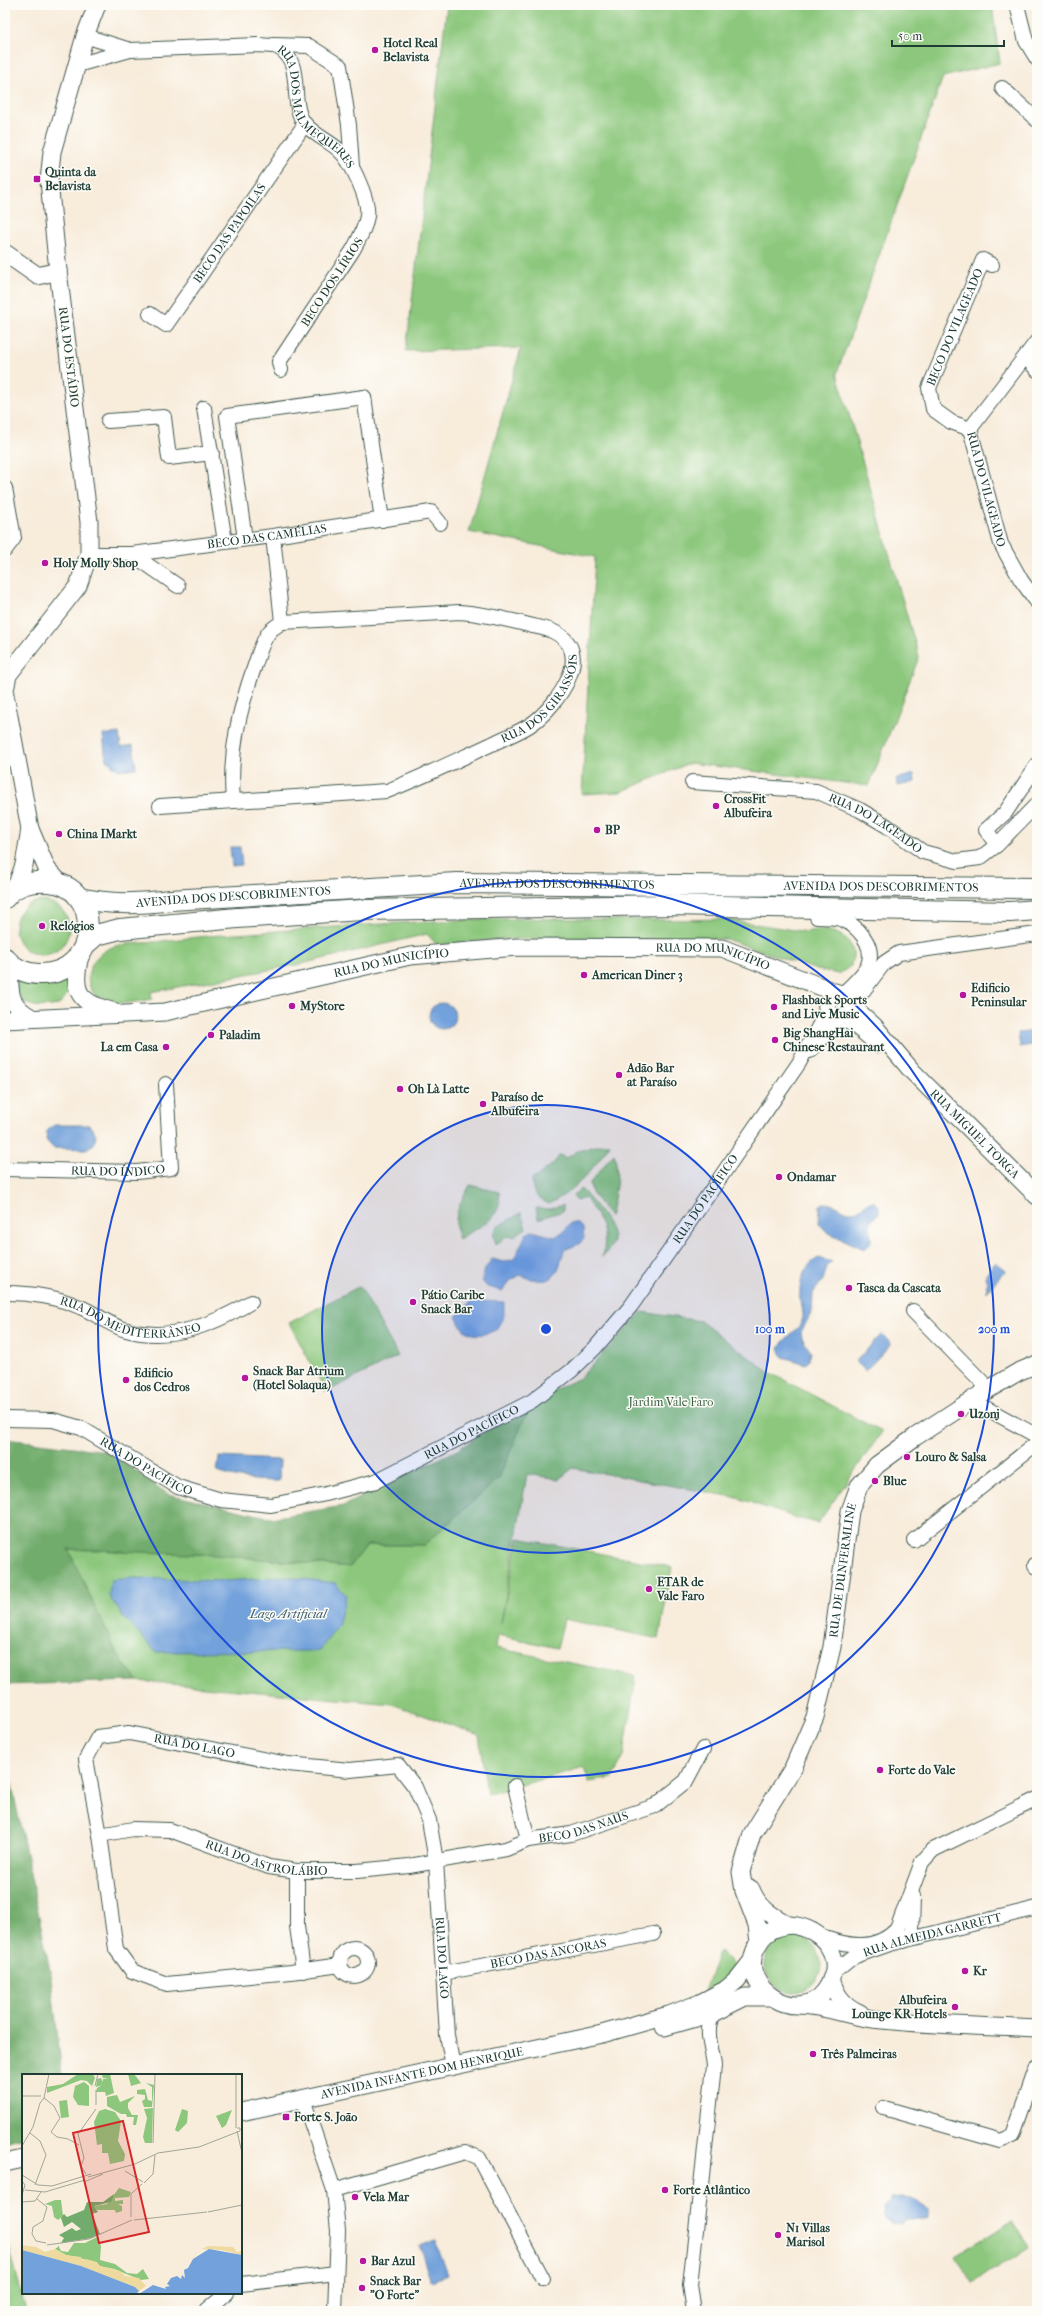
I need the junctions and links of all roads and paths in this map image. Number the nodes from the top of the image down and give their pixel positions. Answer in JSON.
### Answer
{"nodes":[{"id":1,"x":97,"y":5,"type":"edge"},
{"id":2,"x":1017,"y":5,"type":"edge"},
{"id":3,"x":85,"y":36,"type":"junction"},
{"id":4,"x":258,"y":45,"type":"junction"},
{"id":5,"x":130,"y":50,"type":"junction"},
{"id":6,"x":1037,"y":59,"type":"edge"},
{"id":7,"x":77,"y":65,"type":"junction"},
{"id":8,"x":1002,"y":88,"type":"dead end"},
{"id":9,"x":1037,"y":120,"type":"edge"},
{"id":10,"x":305,"y":124,"type":"junction"},
{"id":11,"x":352,"y":166,"type":"junction"},
{"id":12,"x":5,"y":253,"type":"edge"},
{"id":13,"x":992,"y":264,"type":"dead end"},
{"id":14,"x":58,"y":271,"type":"junction"},
{"id":15,"x":150,"y":314,"type":"dead end"},
{"id":16,"x":1037,"y":341,"type":"edge"},
{"id":17,"x":1026,"y":357,"type":"junction"},
{"id":18,"x":281,"y":370,"type":"dead end"},
{"id":19,"x":1037,"y":370,"type":"edge"},
{"id":20,"x":204,"y":408,"type":"dead end"},
{"id":21,"x":108,"y":421,"type":"dead end"},
{"id":22,"x":970,"y":429,"type":"junction"},
{"id":23,"x":212,"y":453,"type":"junction"},
{"id":24,"x":5,"y":488,"type":"edge"},
{"id":25,"x":382,"y":520,"type":"junction"},
{"id":26,"x":440,"y":523,"type":"dead end"},
{"id":27,"x":273,"y":536,"type":"junction"},
{"id":28,"x":245,"y":539,"type":"junction"},
{"id":29,"x":225,"y":542,"type":"junction"},
{"id":30,"x":5,"y":550,"type":"edge"},
{"id":31,"x":89,"y":554,"type":"junction"},
{"id":32,"x":132,"y":554,"type":"junction"},
{"id":33,"x":178,"y":586,"type":"dead end"},
{"id":34,"x":1037,"y":602,"type":"edge"},
{"id":35,"x":282,"y":622,"type":"junction"},
{"id":36,"x":6,"y":680,"type":"edge"},
{"id":37,"x":5,"y":695,"type":"edge"},
{"id":38,"x":1037,"y":765,"type":"edge"},
{"id":39,"x":692,"y":782,"type":"dead end"},
{"id":40,"x":233,"y":800,"type":"junction"},
{"id":41,"x":1037,"y":804,"type":"edge"},
{"id":42,"x":160,"y":806,"type":"dead end"},
{"id":43,"x":30,"y":828,"type":"junction"},
{"id":44,"x":997,"y":845,"type":"junction"},
{"id":45,"x":1037,"y":888,"type":"edge"},
{"id":46,"x":71,"y":892,"type":"junction"},
{"id":47,"x":10,"y":893,"type":"edge"},
{"id":48,"x":767,"y":907,"type":"junction"},
{"id":49,"x":1037,"y":910,"type":"edge"},
{"id":50,"x":1037,"y":934,"type":"edge"},
{"id":51,"x":83,"y":950,"type":"junction"},
{"id":52,"x":7,"y":960,"type":"edge"},
{"id":53,"x":78,"y":990,"type":"junction"},
{"id":54,"x":7,"y":995,"type":"edge"},
{"id":55,"x":841,"y":1006,"type":"junction"},
{"id":56,"x":118,"y":1016,"type":"junction"},
{"id":57,"x":32,"y":1018,"type":"junction"},
{"id":58,"x":56,"y":1018,"type":"junction"},
{"id":59,"x":5,"y":1020,"type":"edge"},
{"id":60,"x":166,"y":1084,"type":"dead end"},
{"id":61,"x":5,"y":1169,"type":"edge"},
{"id":62,"x":1037,"y":1196,"type":"edge"},
{"id":63,"x":5,"y":1293,"type":"edge"},
{"id":64,"x":250,"y":1302,"type":"dead end"},
{"id":65,"x":913,"y":1311,"type":"dead end"},
{"id":66,"x":1037,"y":1364,"type":"edge"},
{"id":67,"x":989,"y":1389,"type":"junction"},
{"id":68,"x":971,"y":1400,"type":"junction"},
{"id":69,"x":5,"y":1419,"type":"edge"},
{"id":70,"x":1037,"y":1436,"type":"edge"},
{"id":71,"x":1037,"y":1444,"type":"edge"},
{"id":72,"x":914,"y":1540,"type":"dead end"},
{"id":73,"x":1037,"y":1563,"type":"edge"},
{"id":74,"x":1037,"y":1567,"type":"edge"},
{"id":75,"x":703,"y":1749,"type":"dead end"},
{"id":76,"x":515,"y":1786,"type":"dead end"},
{"id":77,"x":1037,"y":1799,"type":"edge"},
{"id":78,"x":100,"y":1835,"type":"junction"},
{"id":79,"x":528,"y":1840,"type":"junction"},
{"id":80,"x":746,"y":1854,"type":"junction"},
{"id":81,"x":436,"y":1861,"type":"junction"},
{"id":82,"x":297,"y":1871,"type":"junction"},
{"id":83,"x":1037,"y":1908,"type":"edge"},
{"id":84,"x":789,"y":1925,"type":"junction"},
{"id":85,"x":653,"y":1934,"type":"dead end"},
{"id":86,"x":901,"y":1935,"type":"junction"},
{"id":87,"x":822,"y":1937,"type":"junction"},
{"id":88,"x":759,"y":1943,"type":"junction"},
{"id":89,"x":752,"y":1961,"type":"junction"},
{"id":90,"x":340,"y":1965,"type":"dead end"},
{"id":91,"x":303,"y":1970,"type":"junction"},
{"id":92,"x":443,"y":1973,"type":"junction"},
{"id":93,"x":832,"y":1976,"type":"junction"},
{"id":94,"x":770,"y":1997,"type":"junction"},
{"id":95,"x":800,"y":2005,"type":"junction"},
{"id":96,"x":713,"y":2013,"type":"junction"},
{"id":97,"x":873,"y":2018,"type":"junction"},
{"id":98,"x":1037,"y":2029,"type":"edge"},
{"id":99,"x":602,"y":2034,"type":"junction"},
{"id":100,"x":453,"y":2066,"type":"junction"},
{"id":101,"x":1037,"y":2066,"type":"edge"},
{"id":102,"x":1032,"y":2096,"type":"edge"},
{"id":103,"x":303,"y":2099,"type":"junction"},
{"id":104,"x":884,"y":2108,"type":"dead end"},
{"id":105,"x":242,"y":2112,"type":"edge"},
{"id":106,"x":22,"y":2159,"type":"edge"},
{"id":107,"x":5,"y":2163,"type":"edge"},
{"id":108,"x":334,"y":2190,"type":"junction"},
{"id":109,"x":336,"y":2273,"type":"junction"},
{"id":110,"x":543,"y":2279,"type":"dead end"},
{"id":111,"x":242,"y":2284,"type":"edge"},
{"id":112,"x":226,"y":2294,"type":"edge"},
{"id":113,"x":206,"y":2311,"type":"edge"},
{"id":114,"x":335,"y":2311,"type":"edge"},
{"id":115,"x":694,"y":2311,"type":"edge"}],
"edges":[{"from":1,"to":3,"type":"street","name":"RUA DO ESTÁDIO"},
{"from":2,"to":6,"type":"street"},
{"from":3,"to":5,"type":"street"},
{"from":3,"to":7,"type":"street","name":"RUA DO ESTÁDIO"},
{"from":4,"to":5,"type":"street","name":"RUA DOS MALMEQUERES"},
{"from":4,"to":10,"type":"street","name":"RUA DOS MALMEQUERES"},
{"from":4,"to":11,"type":"street","name":"RUA DOS MALMEQUERES"},
{"from":5,"to":7,"type":"street"},
{"from":7,"to":14,"type":"street","name":"RUA DO ESTÁDIO"},
{"from":8,"to":9,"type":"street"},
{"from":10,"to":11,"type":"street","name":"RUA DOS MALMEQUERES"},
{"from":10,"to":15,"type":"street","name":"BECO DAS PAPOILAS"},
{"from":11,"to":18,"type":"street","name":"BECO DOS LÍRIOS"},
{"from":12,"to":14,"type":"street"},
{"from":13,"to":22,"type":"street","name":"BECO DO VILAGEADO"},
{"from":14,"to":31,"type":"street","name":"RUA DO ESTÁDIO"},
{"from":16,"to":17,"type":"street","name":"RUA DO VILAGEADO"},
{"from":17,"to":19,"type":"street"},
{"from":17,"to":22,"type":"street","name":"RUA DO VILAGEADO"},
{"from":20,"to":23,"type":"street"},
{"from":21,"to":23,"type":"street"},
{"from":22,"to":34,"type":"street","name":"RUA DO VILAGEADO"},
{"from":23,"to":29,"type":"street"},
{"from":24,"to":30,"type":"street"},
{"from":25,"to":26,"type":"street","name":"BECO DAS CAMÉLIAS"},
{"from":25,"to":27,"type":"street","name":"BECO DAS CAMÉLIAS"},
{"from":25,"to":28,"type":"street"},
{"from":27,"to":28,"type":"street","name":"BECO DAS CAMÉLIAS"},
{"from":27,"to":35,"type":"street"},
{"from":28,"to":29,"type":"street","name":"BECO DAS CAMÉLIAS"},
{"from":29,"to":32,"type":"street","name":"BECO DAS CAMÉLIAS"},
{"from":31,"to":32,"type":"street","name":"BECO DAS CAMÉLIAS"},
{"from":31,"to":36,"type":"street","name":"RUA DO ESTÁDIO"},
{"from":32,"to":33,"type":"street"},
{"from":35,"to":40,"type":"street"},
{"from":35,"to":40,"type":"street","name":"RUA DOS GIRASSÓIS"},
{"from":37,"to":43,"type":"street"},
{"from":38,"to":44,"type":"street"},
{"from":39,"to":44,"type":"street","name":"RUA DO LAGEADO"},
{"from":40,"to":42,"type":"street","name":"RUA DOS GIRASSÓIS"},
{"from":41,"to":44,"type":"street","name":"RUA DO LAGEADO"},
{"from":43,"to":46,"type":"street"},
{"from":43,"to":47,"type":"street"},
{"from":45,"to":46,"type":"main road","name":"AVENIDA DOS DESCOBRIMENTOS"},
{"from":46,"to":47,"type":"main road","name":"AVENIDA DOS DESCOBRIMENTOS"},
{"from":46,"to":51,"type":"main road"},
{"from":48,"to":49,"type":"main road","name":"AVENIDA DOS DESCOBRIMENTOS"},
{"from":48,"to":51,"type":"main road","name":"AVENIDA DOS DESCOBRIMENTOS"},
{"from":48,"to":55,"type":"street"},
{"from":50,"to":55,"type":"street"},
{"from":51,"to":52,"type":"main road","name":"AVENIDA DOS DESCOBRIMENTOS"},
{"from":51,"to":53,"type":"street"},
{"from":52,"to":54,"type":"street"},
{"from":53,"to":56,"type":"street"},
{"from":53,"to":58,"type":"street"},
{"from":54,"to":57,"type":"street"},
{"from":55,"to":56,"type":"street","name":"RUA DO MUNICÍPIO"},
{"from":55,"to":62,"type":"street","name":"RUA MIGUEL TORGA"},
{"from":55,"to":69,"type":"street","name":"RUA DO PACÍFICO"},
{"from":56,"to":58,"type":"street","name":"RUA DO MUNICÍPIO"},
{"from":57,"to":58,"type":"street","name":"RUA DO MUNICÍPIO"},
{"from":57,"to":59,"type":"street","name":"RUA DO MUNICÍPIO"},
{"from":60,"to":61,"type":"street","name":"RUA DO ÍNDICO"},
{"from":63,"to":64,"type":"street","name":"RUA DO MEDITERRÂNEO"},
{"from":65,"to":67,"type":"street"},
{"from":66,"to":67,"type":"street","name":"RUA DE DUNFERMLINE"},
{"from":67,"to":68,"type":"street","name":"RUA DE DUNFERMLINE"},
{"from":68,"to":70,"type":"street"},
{"from":68,"to":80,"type":"street","name":"RUA DE DUNFERMLINE"},
{"from":71,"to":72,"type":"street"},
{"from":73,"to":74,"type":"street"},
{"from":75,"to":79,"type":"street","name":"BECO DAS NAUS"},
{"from":76,"to":79,"type":"street"},
{"from":77,"to":86,"type":"street"},
{"from":78,"to":81,"type":"street","name":"RUA DO LAGO"},
{"from":78,"to":82,"type":"street","name":"RUA DO ASTROLÁBIO"},
{"from":78,"to":91,"type":"street","name":"RUA DO LAGO"},
{"from":79,"to":81,"type":"street","name":"BECO DAS NAUS"},
{"from":80,"to":84,"type":"street","name":"RUA DE DUNFERMLINE"},
{"from":80,"to":88,"type":"street","name":"RUA DE DUNFERMLINE"},
{"from":81,"to":82,"type":"street","name":"RUA DO ASTROLÁBIO"},
{"from":81,"to":92,"type":"street","name":"RUA DO LAGO"},
{"from":82,"to":91,"type":"street"},
{"from":83,"to":86,"type":"street","name":"RUA ALMEIDA GARRETT"},
{"from":84,"to":87,"type":"street"},
{"from":84,"to":88,"type":"street"},
{"from":85,"to":92,"type":"street","name":"BECO DAS ÂNCORAS"},
{"from":86,"to":87,"type":"street","name":"RUA ALMEIDA GARRETT"},
{"from":86,"to":93,"type":"street","name":"RUA ALMEIDA GARRETT"},
{"from":87,"to":93,"type":"street"},
{"from":88,"to":89,"type":"street"},
{"from":89,"to":94,"type":"street"},
{"from":89,"to":99,"type":"street"},
{"from":90,"to":91,"type":"street","name":"RUA DO LAGO"},
{"from":92,"to":100,"type":"street","name":"RUA DO LAGO"},
{"from":93,"to":95,"type":"street"},
{"from":93,"to":97,"type":"street"},
{"from":94,"to":95,"type":"street"},
{"from":94,"to":96,"type":"street"},
{"from":95,"to":97,"type":"street"},
{"from":96,"to":99,"type":"street"},
{"from":96,"to":115,"type":"street"},
{"from":97,"to":98,"type":"street"},
{"from":99,"to":100,"type":"street","name":"AVENIDA INFANTE DOM HENRIQUE"},
{"from":100,"to":103,"type":"street","name":"AVENIDA INFANTE DOM HENRIQUE"},
{"from":101,"to":102,"type":"street"},
{"from":102,"to":104,"type":"street"},
{"from":103,"to":105,"type":"street","name":"AVENIDA INFANTE DOM HENRIQUE"},
{"from":103,"to":108,"type":"street"},
{"from":106,"to":107,"type":"street"},
{"from":108,"to":109,"type":"street"},
{"from":108,"to":110,"type":"street"},
{"from":109,"to":111,"type":"street"},
{"from":109,"to":114,"type":"street"},
{"from":112,"to":113,"type":"street"}]}
